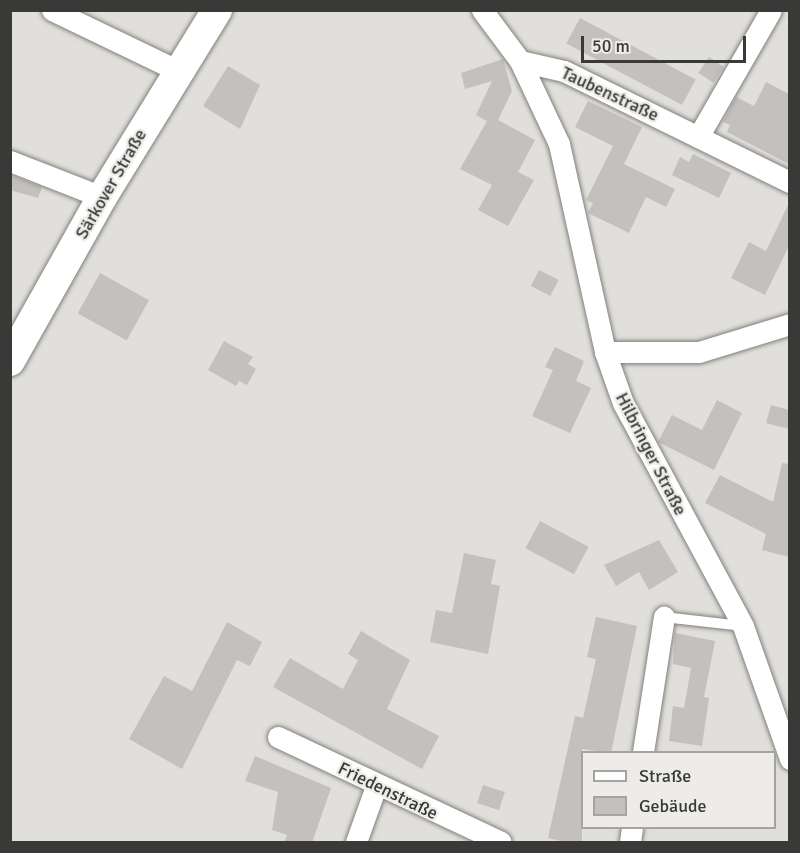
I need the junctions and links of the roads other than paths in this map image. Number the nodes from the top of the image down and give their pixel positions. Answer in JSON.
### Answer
{"nodes":[{"id":1,"x":51,"y":10,"type":"edge"},
{"id":2,"x":217,"y":10,"type":"edge"},
{"id":3,"x":482,"y":10,"type":"edge"},
{"id":4,"x":771,"y":10,"type":"edge"},
{"id":5,"x":520,"y":61,"type":"junction"},
{"id":6,"x":179,"y":70,"type":"junction"},
{"id":7,"x":698,"y":137,"type":"junction"},
{"id":8,"x":10,"y":160,"type":"edge"},
{"id":9,"x":789,"y":182,"type":"edge"},
{"id":10,"x":102,"y":197,"type":"junction"},
{"id":11,"x":789,"y":324,"type":"edge"},
{"id":12,"x":605,"y":352,"type":"junction"},
{"id":13,"x":10,"y":361,"type":"edge"},
{"id":14,"x":664,"y":617,"type":"joint"},
{"id":15,"x":743,"y":626,"type":"junction"},
{"id":16,"x":278,"y":737,"type":"dead end"},
{"id":17,"x":644,"y":751,"type":"edge"},
{"id":18,"x":789,"y":759,"type":"edge"},
{"id":19,"x":376,"y":786,"type":"junction"},
{"id":20,"x":356,"y":843,"type":"edge"},
{"id":21,"x":501,"y":843,"type":"edge"}],
"edges":[{"from":1,"to":6,"type":"street"},
{"from":2,"to":6,"type":"main road","name":"Särkover Straße"},
{"from":3,"to":5,"type":"street","name":"Hilbringer Straße"},
{"from":4,"to":7,"type":"street"},
{"from":5,"to":7,"type":"street","name":"Taubenstraße"},
{"from":5,"to":12,"type":"street","name":"Hilbringer Straße"},
{"from":6,"to":10,"type":"main road","name":"Särkover Straße"},
{"from":7,"to":9,"type":"street","name":"Taubenstraße"},
{"from":8,"to":10,"type":"street"},
{"from":10,"to":13,"type":"main road","name":"Särkover Straße"},
{"from":11,"to":12,"type":"street"},
{"from":12,"to":15,"type":"street","name":"Hilbringer Straße"},
{"from":14,"to":15,"type":"lane"},
{"from":14,"to":17,"type":"street"},
{"from":15,"to":18,"type":"street","name":"Hilbringer Straße"},
{"from":16,"to":19,"type":"street","name":"Friedenstraße"},
{"from":19,"to":20,"type":"street"},
{"from":19,"to":21,"type":"street","name":"Friedenstraße"}]}
